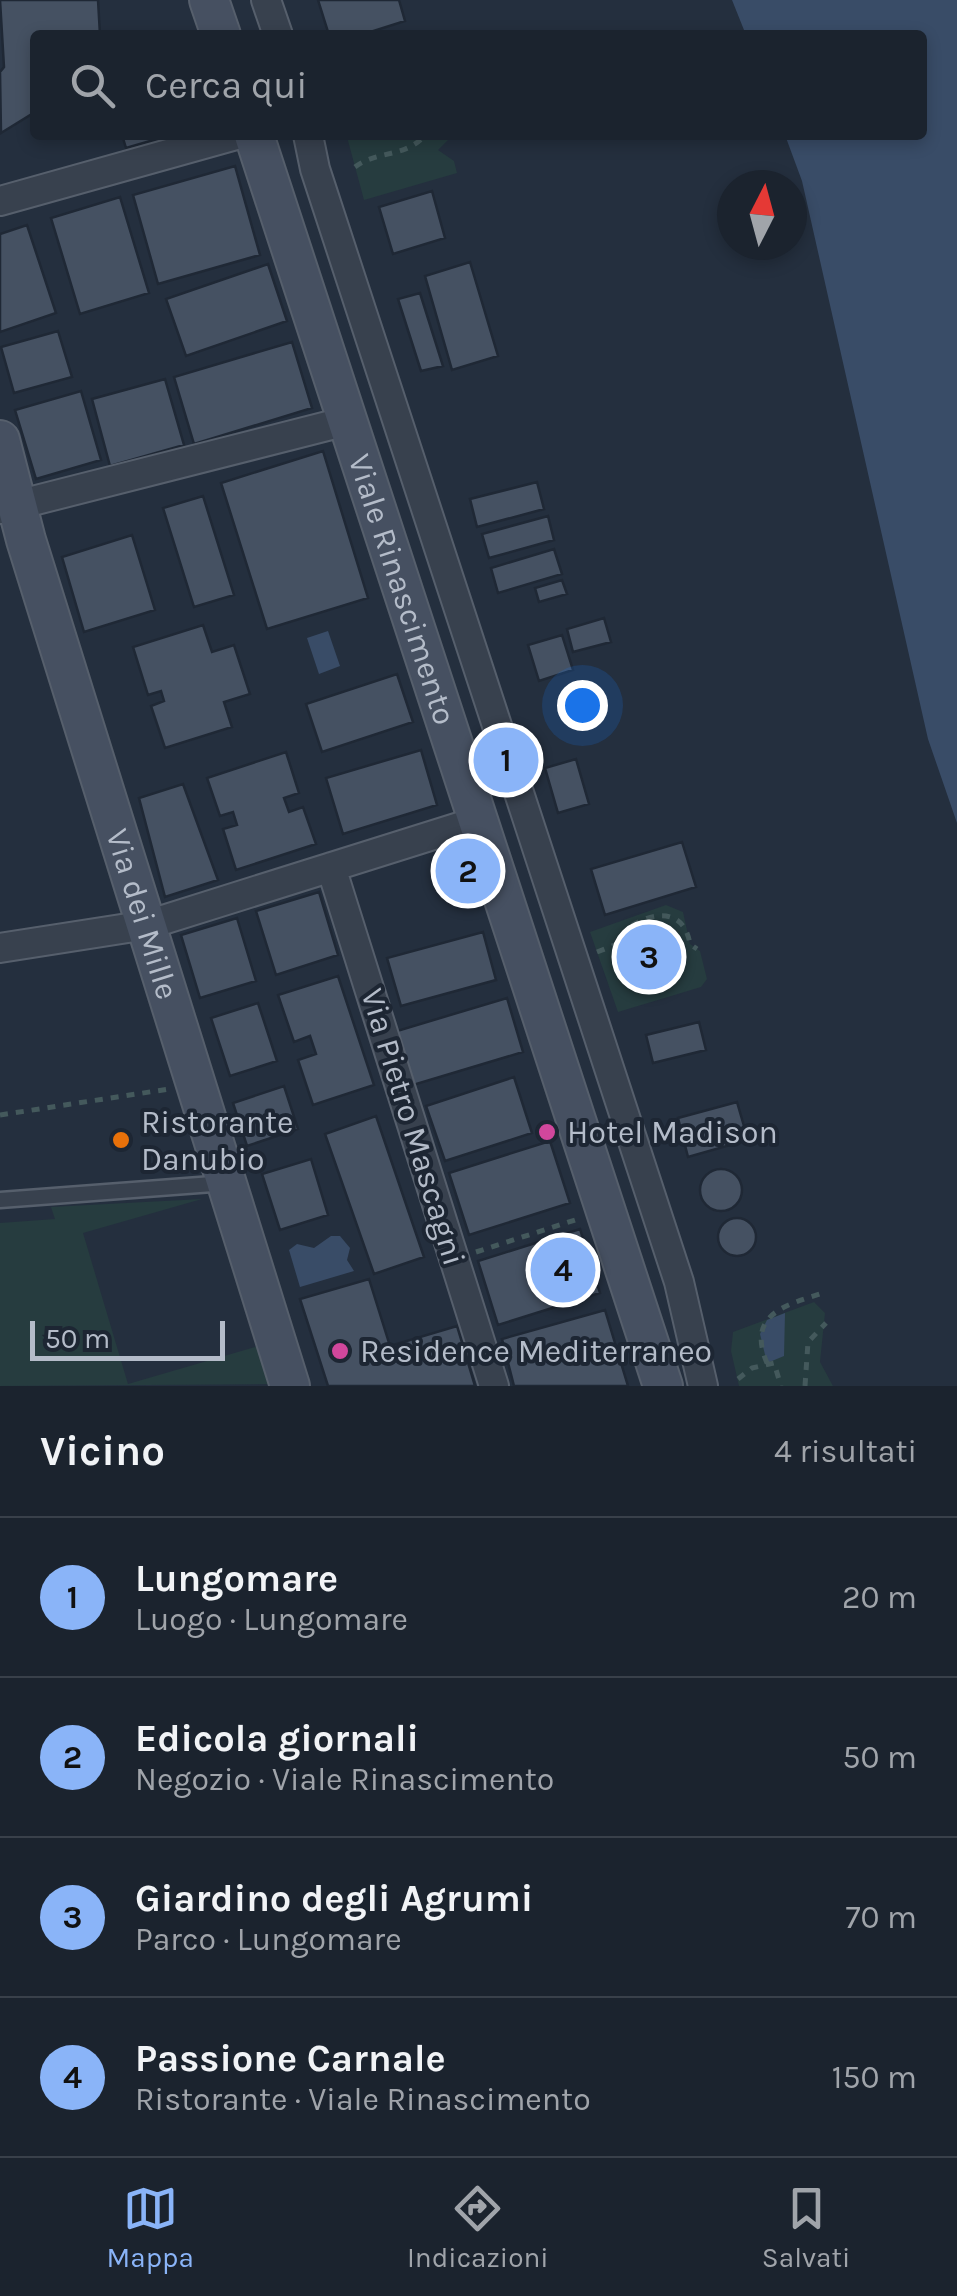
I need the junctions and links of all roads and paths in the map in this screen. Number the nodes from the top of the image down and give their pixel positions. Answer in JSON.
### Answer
{"nodes":[{"id":1,"x":210,"y":0,"type":"edge"},
{"id":2,"x":266,"y":0,"type":"edge"},
{"id":3,"x":219,"y":30,"type":"edge"},
{"id":4,"x":276,"y":30,"type":"edge"},
{"id":5,"x":218,"y":140,"type":"edge"},
{"id":6,"x":256,"y":140,"type":"edge"},
{"id":7,"x":309,"y":140,"type":"edge"},
{"id":8,"x":420,"y":140,"type":"edge"},
{"id":9,"x":354,"y":167,"type":"dead end"},
{"id":10,"x":0,"y":202,"type":"edge"},
{"id":11,"x":347,"y":421,"type":"junction"},
{"id":12,"x":0,"y":440,"type":"edge"},
{"id":13,"x":11,"y":525,"type":"edge"},
{"id":14,"x":478,"y":821,"type":"junction"},
{"id":15,"x":332,"y":867,"type":"junction"},
{"id":16,"x":146,"y":925,"type":"junction"},
{"id":17,"x":0,"y":948,"type":"edge"},
{"id":18,"x":696,"y":949,"type":"dead end"},
{"id":19,"x":597,"y":952,"type":"dead end"},
{"id":20,"x":196,"y":1085,"type":"junction"},
{"id":21,"x":0,"y":1116,"type":"edge"},
{"id":22,"x":227,"y":1183,"type":"junction"},
{"id":23,"x":0,"y":1200,"type":"edge"},
{"id":24,"x":606,"y":1211,"type":"junction"},
{"id":25,"x":454,"y":1259,"type":"junction"},
{"id":26,"x":823,"y":1293,"type":"dead end"},
{"id":27,"x":826,"y":1323,"type":"dead end"},
{"id":28,"x":766,"y":1363,"type":"junction"},
{"id":29,"x":738,"y":1379,"type":"dead end"},
{"id":30,"x":290,"y":1386,"type":"edge"},
{"id":31,"x":494,"y":1386,"type":"edge"},
{"id":32,"x":663,"y":1386,"type":"edge"},
{"id":33,"x":703,"y":1386,"type":"edge"},
{"id":34,"x":781,"y":1386,"type":"edge"},
{"id":35,"x":805,"y":1386,"type":"edge"}],
"edges":[{"from":1,"to":3,"type":"street"},
{"from":2,"to":4,"type":"street"},
{"from":5,"to":10,"type":"street"},
{"from":6,"to":11,"type":"street","name":"Viale Rinascimento"},
{"from":7,"to":33,"type":"street"},
{"from":8,"to":9,"type":"path"},
{"from":11,"to":13,"type":"street"},
{"from":11,"to":14,"type":"street","name":"Viale Rinascimento"},
{"from":12,"to":13,"type":"street","name":"Via dei Mille"},
{"from":13,"to":16,"type":"street","name":"Via dei Mille"},
{"from":14,"to":15,"type":"street"},
{"from":14,"to":24,"type":"street","name":"Viale Rinascimento"},
{"from":15,"to":16,"type":"street"},
{"from":15,"to":25,"type":"street","name":"Via Pietro Mascagni"},
{"from":16,"to":17,"type":"street"},
{"from":16,"to":20,"type":"street","name":"Via dei Mille"},
{"from":18,"to":19,"type":"path"},
{"from":20,"to":21,"type":"path"},
{"from":20,"to":22,"type":"street","name":"Via dei Mille"},
{"from":22,"to":23,"type":"lane"},
{"from":22,"to":30,"type":"street","name":"Via dei Mille"},
{"from":24,"to":25,"type":"path"},
{"from":24,"to":32,"type":"street","name":"Viale Rinascimento"},
{"from":25,"to":31,"type":"street","name":"Via Pietro Mascagni"},
{"from":26,"to":28,"type":"path"},
{"from":27,"to":35,"type":"path"},
{"from":28,"to":29,"type":"path"},
{"from":28,"to":34,"type":"path"}]}
